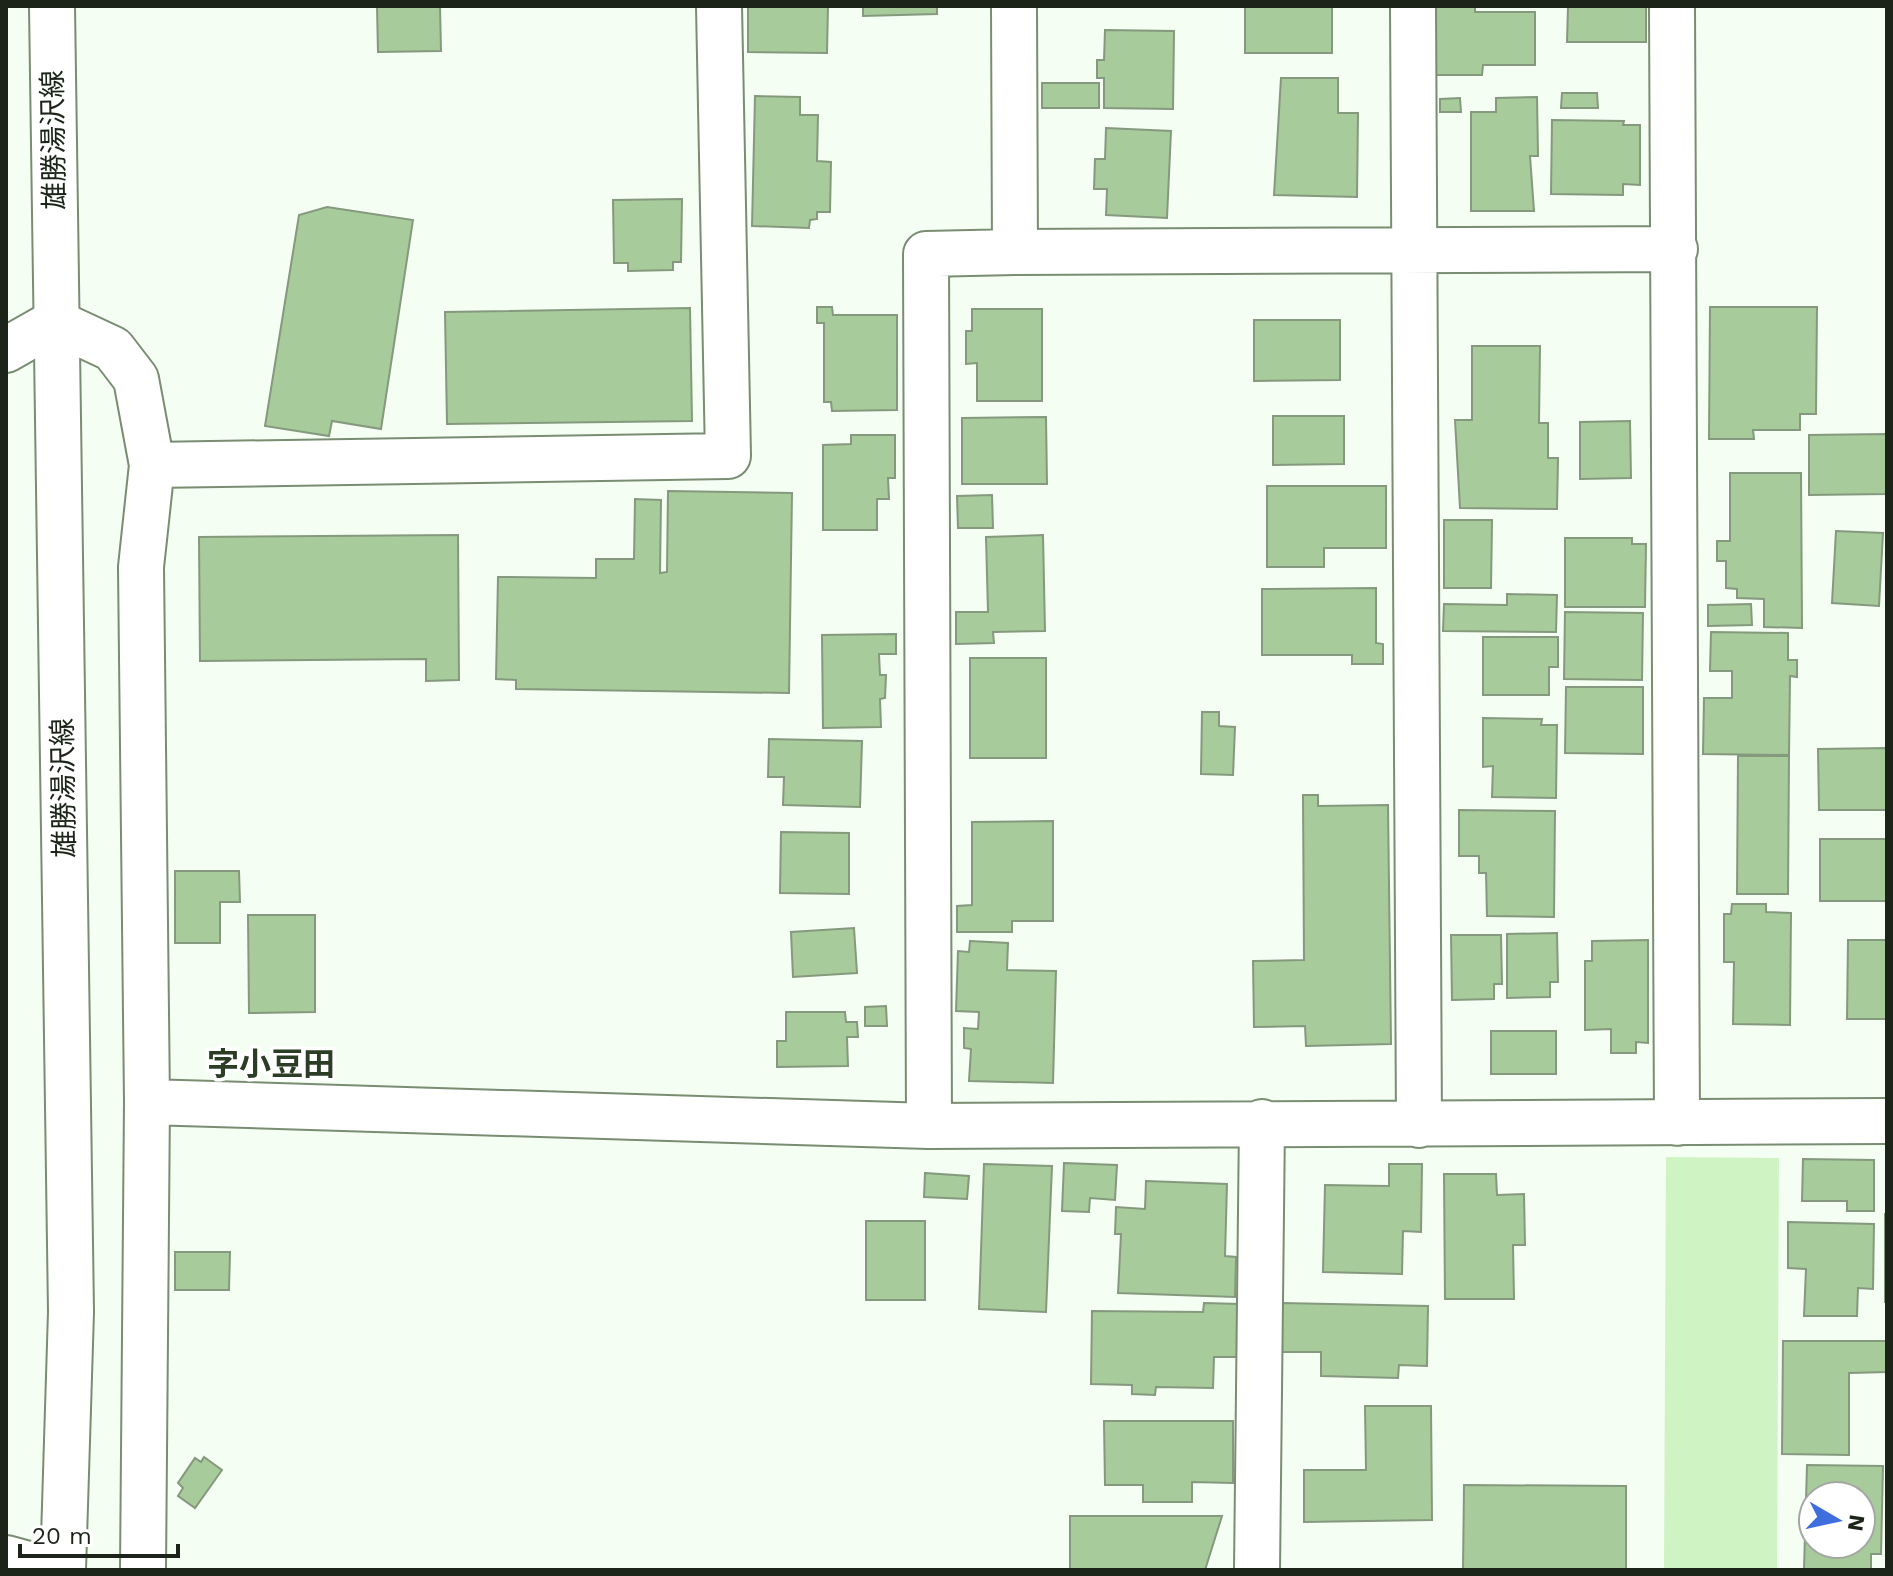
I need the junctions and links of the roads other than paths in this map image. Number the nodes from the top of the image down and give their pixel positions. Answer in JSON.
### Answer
{"nodes":[{"id":1,"x":52,"y":6,"type":"edge"},
{"id":2,"x":719,"y":6,"type":"edge"},
{"id":3,"x":1014,"y":6,"type":"edge"},
{"id":4,"x":1413,"y":6,"type":"edge"},
{"id":5,"x":1672,"y":6,"type":"edge"},
{"id":6,"x":1675,"y":249,"type":"junction"},
{"id":7,"x":1417,"y":251,"type":"junction"},
{"id":8,"x":1015,"y":252,"type":"junction"},
{"id":9,"x":55,"y":322,"type":"junction"},
{"id":10,"x":6,"y":350,"type":"edge"},
{"id":11,"x":152,"y":465,"type":"junction"},
{"id":12,"x":147,"y":1102,"type":"junction"},
{"id":13,"x":1887,"y":1121,"type":"edge"},
{"id":14,"x":1262,"y":1122,"type":"junction"},
{"id":15,"x":1677,"y":1123,"type":"junction"},
{"id":16,"x":1419,"y":1125,"type":"junction"},
{"id":17,"x":929,"y":1126,"type":"junction"},
{"id":18,"x":6,"y":1558,"type":"edge"},
{"id":19,"x":50,"y":1570,"type":"edge"},
{"id":20,"x":63,"y":1570,"type":"edge"},
{"id":21,"x":143,"y":1570,"type":"edge"},
{"id":22,"x":1257,"y":1570,"type":"edge"}],
"edges":[{"from":1,"to":9,"type":"street","name":"雄勝湯沢線"},
{"from":2,"to":11,"type":"street"},
{"from":3,"to":8,"type":"street"},
{"from":4,"to":7,"type":"street"},
{"from":5,"to":6,"type":"street"},
{"from":6,"to":7,"type":"street"},
{"from":6,"to":15,"type":"street"},
{"from":7,"to":8,"type":"street"},
{"from":7,"to":16,"type":"street"},
{"from":8,"to":17,"type":"street"},
{"from":9,"to":10,"type":"street"},
{"from":9,"to":11,"type":"street"},
{"from":9,"to":20,"type":"street","name":"雄勝湯沢線"},
{"from":11,"to":12,"type":"street"},
{"from":12,"to":17,"type":"street"},
{"from":12,"to":21,"type":"street"},
{"from":13,"to":15,"type":"street"},
{"from":14,"to":16,"type":"street"},
{"from":14,"to":17,"type":"street"},
{"from":14,"to":22,"type":"street"},
{"from":15,"to":16,"type":"street"},
{"from":18,"to":19,"type":"street"}]}
